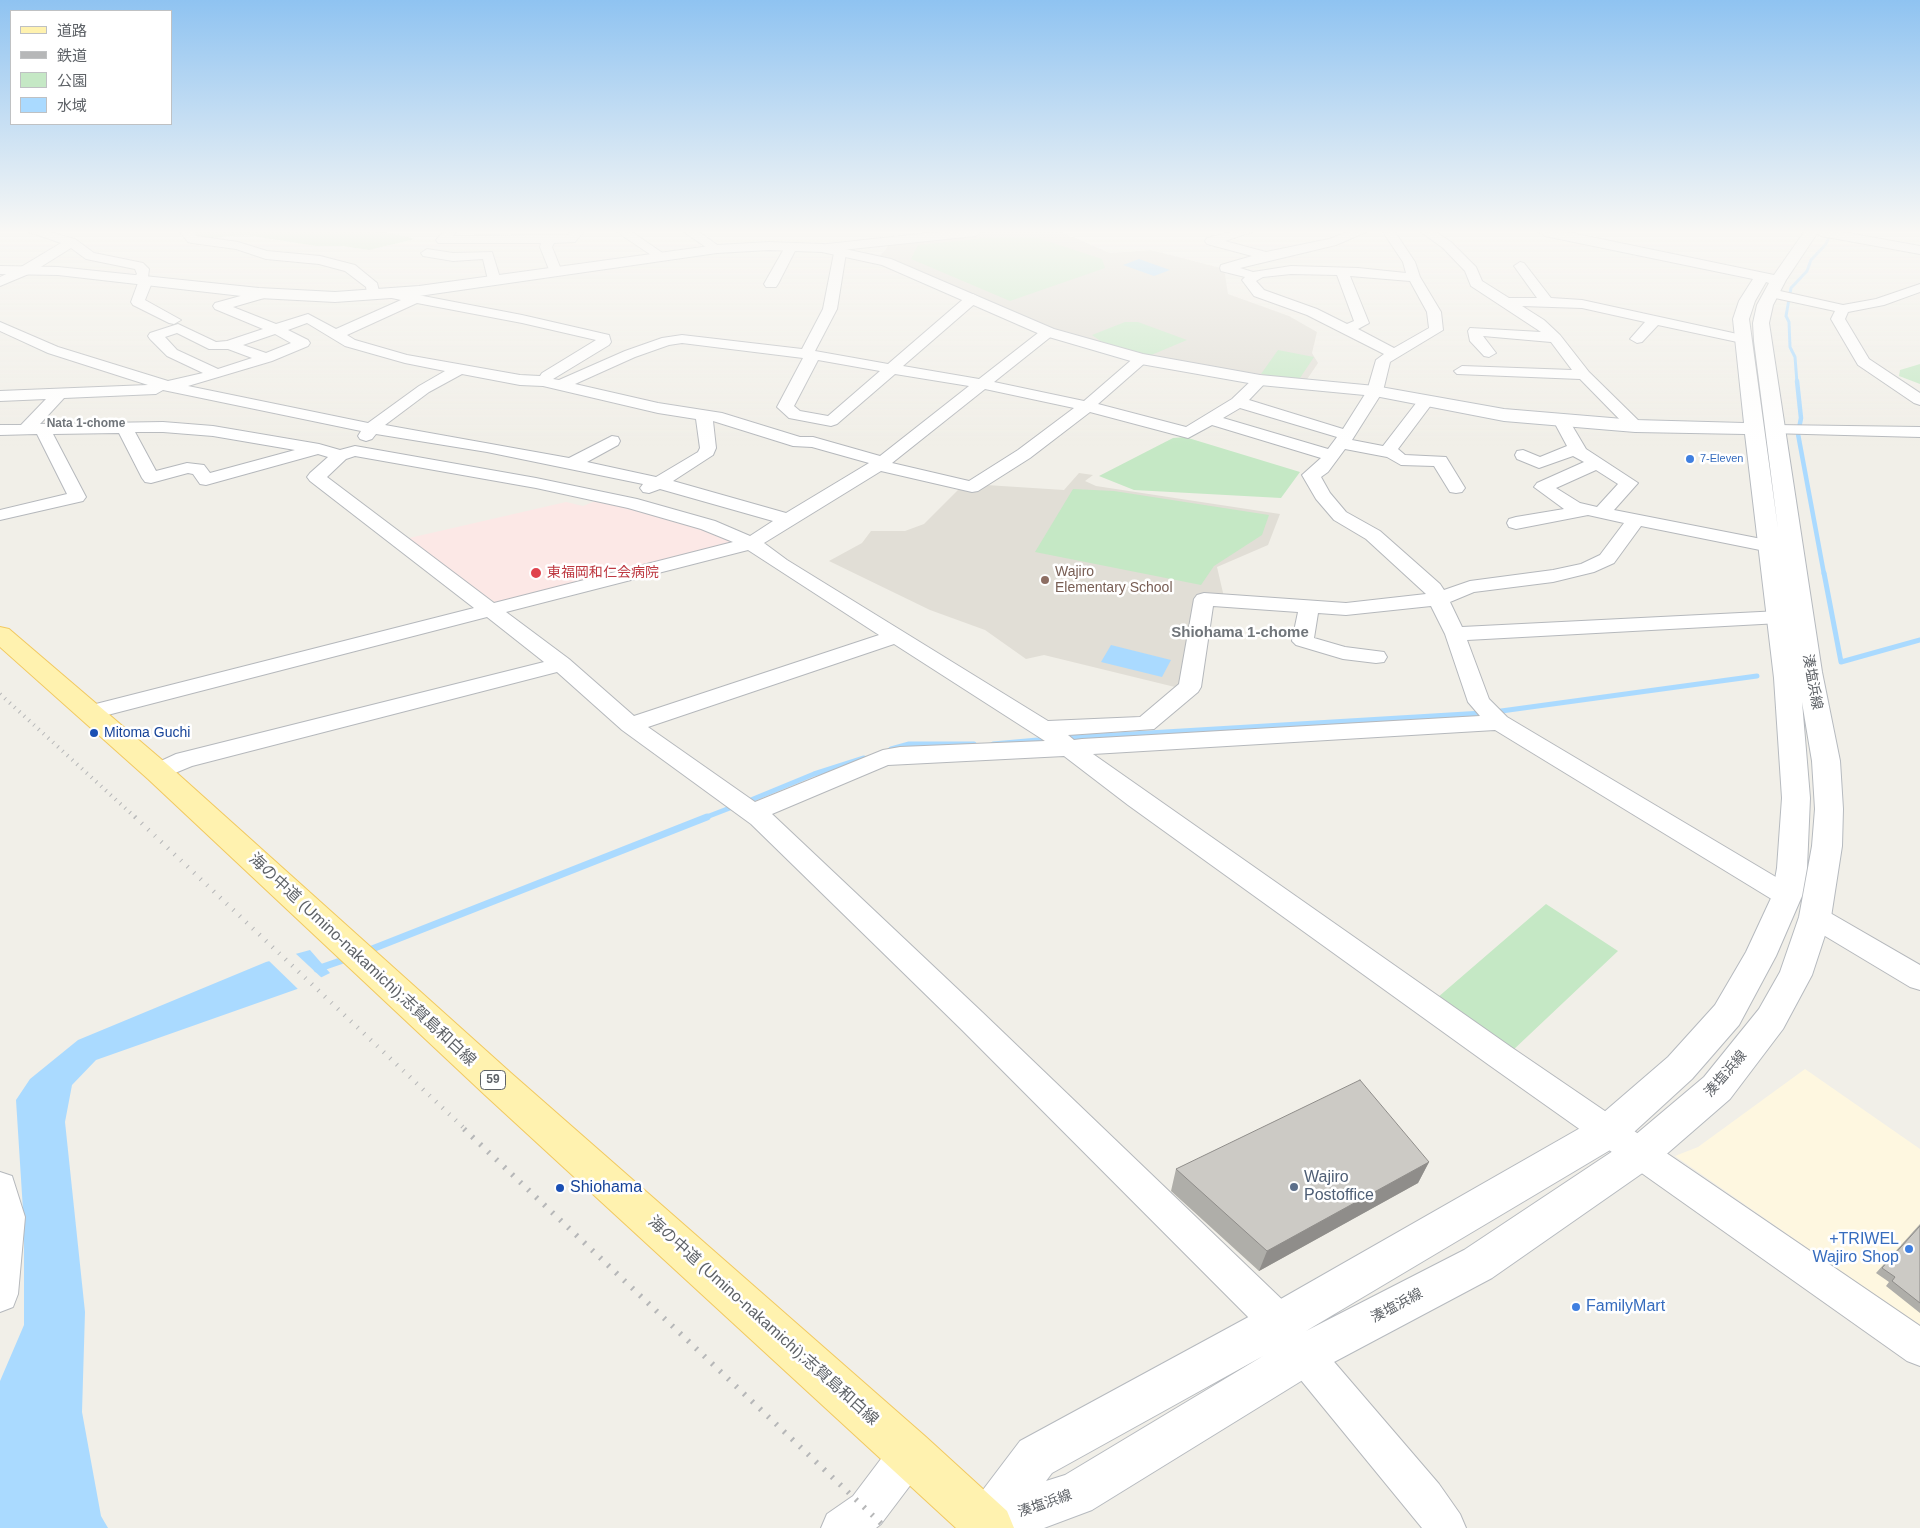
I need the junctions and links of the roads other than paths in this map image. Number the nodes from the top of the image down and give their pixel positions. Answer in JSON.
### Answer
{"nodes":[{"id":1,"x":141,"y":303,"type":"edge"},
{"id":2,"x":230,"y":303,"type":"edge"},
{"id":3,"x":404,"y":303,"type":"edge"},
{"id":4,"x":443,"y":303,"type":"edge"},
{"id":5,"x":831,"y":303,"type":"edge"},
{"id":6,"x":967,"y":303,"type":"edge"},
{"id":7,"x":985,"y":303,"type":"edge"},
{"id":8,"x":1288,"y":303,"type":"edge"},
{"id":9,"x":1354,"y":303,"type":"edge"},
{"id":10,"x":1429,"y":303,"type":"edge"},
{"id":11,"x":1506,"y":303,"type":"edge"},
{"id":12,"x":1570,"y":303,"type":"edge"},
{"id":13,"x":1746,"y":303,"type":"edge"},
{"id":14,"x":1764,"y":303,"type":"edge"},
{"id":15,"x":1823,"y":303,"type":"edge"},
{"id":16,"x":1874,"y":303,"type":"edge"},
{"id":17,"x":1842,"y":310,"type":"junction"},
{"id":18,"x":174,"y":320,"type":"dead end"},
{"id":19,"x":1654,"y":321,"type":"junction"},
{"id":20,"x":0,"y":326,"type":"edge"},
{"id":21,"x":276,"y":329,"type":"junction"},
{"id":22,"x":1346,"y":329,"type":"junction"},
{"id":23,"x":1048,"y":332,"type":"junction"},
{"id":24,"x":337,"y":334,"type":"junction"},
{"id":25,"x":1555,"y":338,"type":"junction"},
{"id":26,"x":1637,"y":339,"type":"dead end"},
{"id":27,"x":1742,"y":339,"type":"junction"},
{"id":28,"x":229,"y":345,"type":"junction"},
{"id":29,"x":1394,"y":353,"type":"junction"},
{"id":30,"x":1489,"y":353,"type":"dead end"},
{"id":31,"x":806,"y":354,"type":"junction"},
{"id":32,"x":267,"y":358,"type":"junction"},
{"id":33,"x":1141,"y":359,"type":"junction"},
{"id":34,"x":891,"y":368,"type":"junction"},
{"id":35,"x":460,"y":369,"type":"junction"},
{"id":36,"x":1462,"y":371,"type":"dead end"},
{"id":37,"x":479,"y":372,"type":"junction"},
{"id":38,"x":217,"y":374,"type":"junction"},
{"id":39,"x":1584,"y":375,"type":"junction"},
{"id":40,"x":1260,"y":380,"type":"junction"},
{"id":41,"x":543,"y":381,"type":"junction"},
{"id":42,"x":983,"y":384,"type":"junction"},
{"id":43,"x":562,"y":385,"type":"junction"},
{"id":44,"x":172,"y":387,"type":"junction"},
{"id":45,"x":1375,"y":391,"type":"junction"},
{"id":46,"x":60,"y":394,"type":"junction"},
{"id":47,"x":0,"y":396,"type":"edge"},
{"id":48,"x":442,"y":396,"type":"dead end"},
{"id":49,"x":1920,"y":400,"type":"edge"},
{"id":50,"x":1426,"y":401,"type":"junction"},
{"id":51,"x":1238,"y":402,"type":"junction"},
{"id":52,"x":1087,"y":406,"type":"junction"},
{"id":53,"x":704,"y":415,"type":"junction"},
{"id":54,"x":1210,"y":419,"type":"junction"},
{"id":55,"x":1561,"y":420,"type":"junction"},
{"id":56,"x":831,"y":421,"type":"junction"},
{"id":57,"x":1635,"y":426,"type":"junction"},
{"id":58,"x":125,"y":428,"type":"junction"},
{"id":59,"x":372,"y":428,"type":"junction"},
{"id":60,"x":1764,"y":429,"type":"junction"},
{"id":61,"x":0,"y":430,"type":"edge"},
{"id":62,"x":34,"y":430,"type":"junction"},
{"id":63,"x":1920,"y":432,"type":"edge"},
{"id":64,"x":612,"y":441,"type":"dead end"},
{"id":65,"x":813,"y":442,"type":"junction"},
{"id":66,"x":1340,"y":445,"type":"junction"},
{"id":67,"x":1577,"y":448,"type":"junction"},
{"id":68,"x":319,"y":449,"type":"junction"},
{"id":69,"x":1389,"y":450,"type":"junction"},
{"id":70,"x":347,"y":453,"type":"junction"},
{"id":71,"x":1524,"y":456,"type":"dead end"},
{"id":72,"x":1597,"y":463,"type":"junction"},
{"id":73,"x":571,"y":464,"type":"junction"},
{"id":74,"x":881,"y":464,"type":"junction"},
{"id":75,"x":656,"y":482,"type":"junction"},
{"id":76,"x":1456,"y":488,"type":"dead end"},
{"id":77,"x":631,"y":503,"type":"junction"},
{"id":78,"x":1595,"y":512,"type":"junction"},
{"id":79,"x":0,"y":515,"type":"edge"},
{"id":80,"x":788,"y":520,"type":"junction"},
{"id":81,"x":1636,"y":520,"type":"junction"},
{"id":82,"x":1516,"y":523,"type":"dead end"},
{"id":83,"x":752,"y":543,"type":"junction"},
{"id":84,"x":1770,"y":546,"type":"junction"},
{"id":85,"x":1439,"y":599,"type":"junction"},
{"id":86,"x":1309,"y":606,"type":"junction"},
{"id":87,"x":491,"y":609,"type":"junction"},
{"id":88,"x":1780,"y":617,"type":"junction"},
{"id":89,"x":0,"y":634,"type":"edge"},
{"id":90,"x":1455,"y":634,"type":"junction"},
{"id":91,"x":895,"y":636,"type":"junction"},
{"id":92,"x":1376,"y":656,"type":"dead end"},
{"id":93,"x":560,"y":664,"type":"junction"},
{"id":94,"x":92,"y":712,"type":"junction"},
{"id":95,"x":1498,"y":722,"type":"junction"},
{"id":96,"x":630,"y":725,"type":"junction"},
{"id":97,"x":1044,"y":730,"type":"junction"},
{"id":98,"x":1067,"y":747,"type":"junction"},
{"id":99,"x":158,"y":772,"type":"junction"},
{"id":100,"x":752,"y":813,"type":"junction"},
{"id":101,"x":1786,"y":896,"type":"junction"},
{"id":102,"x":1815,"y":917,"type":"junction"},
{"id":103,"x":1920,"y":979,"type":"edge"},
{"id":104,"x":1609,"y":1131,"type":"junction"},
{"id":105,"x":1641,"y":1153,"type":"junction"},
{"id":106,"x":0,"y":1186,"type":"edge"},
{"id":107,"x":0,"y":1294,"type":"edge"},
{"id":108,"x":1280,"y":1323,"type":"junction"},
{"id":109,"x":1920,"y":1348,"type":"edge"},
{"id":110,"x":1304,"y":1355,"type":"junction"},
{"id":111,"x":910,"y":1453,"type":"junction"},
{"id":112,"x":989,"y":1526,"type":"edge"},
{"id":113,"x":841,"y":1528,"type":"edge"},
{"id":114,"x":1446,"y":1528,"type":"edge"}],
"edges":[{"from":1,"to":18,"type":"street"},
{"from":2,"to":21,"type":"street"},
{"from":3,"to":24,"type":"street"},
{"from":4,"to":41,"type":"street"},
{"from":5,"to":31,"type":"street"},
{"from":6,"to":34,"type":"street"},
{"from":7,"to":23,"type":"main road"},
{"from":8,"to":22,"type":"street"},
{"from":9,"to":22,"type":"street"},
{"from":10,"to":29,"type":"street"},
{"from":11,"to":25,"type":"street"},
{"from":12,"to":19,"type":"street"},
{"from":13,"to":27,"type":"main road","name":"湊塩浜線"},
{"from":14,"to":60,"type":"main road","name":"湊塩浜線"},
{"from":15,"to":17,"type":"street"},
{"from":16,"to":17,"type":"street"},
{"from":17,"to":49,"type":"street"},
{"from":19,"to":26,"type":"street"},
{"from":19,"to":27,"type":"street"},
{"from":20,"to":44,"type":"street"},
{"from":21,"to":24,"type":"street"},
{"from":21,"to":28,"type":"street"},
{"from":21,"to":32,"type":"street"},
{"from":22,"to":29,"type":"street"},
{"from":23,"to":33,"type":"main road"},
{"from":23,"to":42,"type":"street"},
{"from":24,"to":35,"type":"street"},
{"from":25,"to":30,"type":"street"},
{"from":25,"to":39,"type":"street"},
{"from":27,"to":60,"type":"main road","name":"湊塩浜線"},
{"from":28,"to":32,"type":"street"},
{"from":28,"to":38,"type":"street"},
{"from":29,"to":45,"type":"street"},
{"from":31,"to":34,"type":"street"},
{"from":31,"to":43,"type":"street"},
{"from":31,"to":56,"type":"street"},
{"from":32,"to":38,"type":"street"},
{"from":33,"to":40,"type":"main road"},
{"from":33,"to":52,"type":"street"},
{"from":34,"to":42,"type":"street"},
{"from":34,"to":56,"type":"street"},
{"from":35,"to":37,"type":"street"},
{"from":35,"to":59,"type":"street"},
{"from":36,"to":39,"type":"street"},
{"from":37,"to":41,"type":"street"},
{"from":37,"to":48,"type":"street"},
{"from":38,"to":44,"type":"street"},
{"from":39,"to":57,"type":"street"},
{"from":40,"to":45,"type":"main road"},
{"from":40,"to":51,"type":"street"},
{"from":41,"to":43,"type":"street"},
{"from":42,"to":52,"type":"street"},
{"from":42,"to":74,"type":"street"},
{"from":43,"to":53,"type":"street"},
{"from":44,"to":46,"type":"street"},
{"from":44,"to":59,"type":"street"},
{"from":45,"to":50,"type":"main road"},
{"from":45,"to":66,"type":"street"},
{"from":46,"to":47,"type":"street"},
{"from":46,"to":62,"type":"street"},
{"from":50,"to":55,"type":"main road"},
{"from":50,"to":69,"type":"street"},
{"from":51,"to":54,"type":"street"},
{"from":51,"to":66,"type":"street"},
{"from":52,"to":54,"type":"street"},
{"from":52,"to":74,"type":"street"},
{"from":53,"to":65,"type":"street"},
{"from":53,"to":75,"type":"street"},
{"from":54,"to":66,"type":"street"},
{"from":55,"to":57,"type":"main road"},
{"from":55,"to":67,"type":"street"},
{"from":56,"to":65,"type":"street"},
{"from":57,"to":60,"type":"main road"},
{"from":58,"to":62,"type":"street"},
{"from":58,"to":68,"type":"street"},
{"from":58,"to":68,"type":"street"},
{"from":59,"to":70,"type":"street"},
{"from":59,"to":73,"type":"street"},
{"from":60,"to":63,"type":"street"},
{"from":60,"to":84,"type":"main road","name":"湊塩浜線"},
{"from":60,"to":102,"type":"main road","name":"湊塩浜線"},
{"from":61,"to":62,"type":"street"},
{"from":62,"to":79,"type":"street"},
{"from":64,"to":73,"type":"street"},
{"from":65,"to":74,"type":"street"},
{"from":66,"to":69,"type":"street"},
{"from":66,"to":85,"type":"street"},
{"from":67,"to":71,"type":"street"},
{"from":67,"to":72,"type":"street"},
{"from":68,"to":70,"type":"street"},
{"from":69,"to":76,"type":"street"},
{"from":70,"to":77,"type":"street"},
{"from":70,"to":87,"type":"street"},
{"from":72,"to":78,"type":"street"},
{"from":72,"to":78,"type":"street"},
{"from":73,"to":75,"type":"street"},
{"from":74,"to":80,"type":"street"},
{"from":75,"to":77,"type":"street"},
{"from":75,"to":80,"type":"street"},
{"from":77,"to":83,"type":"street"},
{"from":78,"to":81,"type":"street"},
{"from":78,"to":82,"type":"street"},
{"from":80,"to":83,"type":"street"},
{"from":81,"to":84,"type":"street"},
{"from":81,"to":85,"type":"street"},
{"from":83,"to":87,"type":"street"},
{"from":83,"to":91,"type":"street"},
{"from":84,"to":88,"type":"main road","name":"湊塩浜線"},
{"from":85,"to":86,"type":"street"},
{"from":85,"to":90,"type":"street"},
{"from":86,"to":92,"type":"street"},
{"from":86,"to":97,"type":"street"},
{"from":87,"to":93,"type":"street"},
{"from":87,"to":94,"type":"street"},
{"from":88,"to":90,"type":"street"},
{"from":88,"to":101,"type":"main road","name":"湊塩浜線"},
{"from":89,"to":94,"type":"main road","name":"海の中道 (Umino-nakamichi);志賀島和白線","number":"59"},
{"from":90,"to":95,"type":"street"},
{"from":91,"to":96,"type":"street"},
{"from":91,"to":97,"type":"street"},
{"from":93,"to":96,"type":"street"},
{"from":93,"to":99,"type":"street"},
{"from":94,"to":99,"type":"main road","name":"海の中道 (Umino-nakamichi);志賀島和白線","number":"59"},
{"from":95,"to":98,"type":"street"},
{"from":95,"to":101,"type":"street"},
{"from":96,"to":100,"type":"street"},
{"from":97,"to":98,"type":"street"},
{"from":98,"to":100,"type":"street"},
{"from":98,"to":104,"type":"street"},
{"from":99,"to":111,"type":"main road","name":"海の中道 (Umino-nakamichi);志賀島和白線","number":"59"},
{"from":100,"to":108,"type":"street"},
{"from":101,"to":104,"type":"main road","name":"湊塩浜線"},
{"from":102,"to":103,"type":"street"},
{"from":102,"to":105,"type":"main road","name":"湊塩浜線"},
{"from":104,"to":105,"type":"street"},
{"from":104,"to":108,"type":"main road","name":"湊塩浜線"},
{"from":105,"to":109,"type":"street"},
{"from":105,"to":110,"type":"main road","name":"湊塩浜線"},
{"from":106,"to":107,"type":"street"},
{"from":108,"to":112,"type":"main road","name":"湊塩浜線"},
{"from":110,"to":112,"type":"main road","name":"湊塩浜線"},
{"from":110,"to":114,"type":"street"},
{"from":111,"to":112,"type":"main road","name":"海の中道 (Umino-nakamichi);志賀島和白線","number":"59"},
{"from":111,"to":113,"type":"street"}]}
